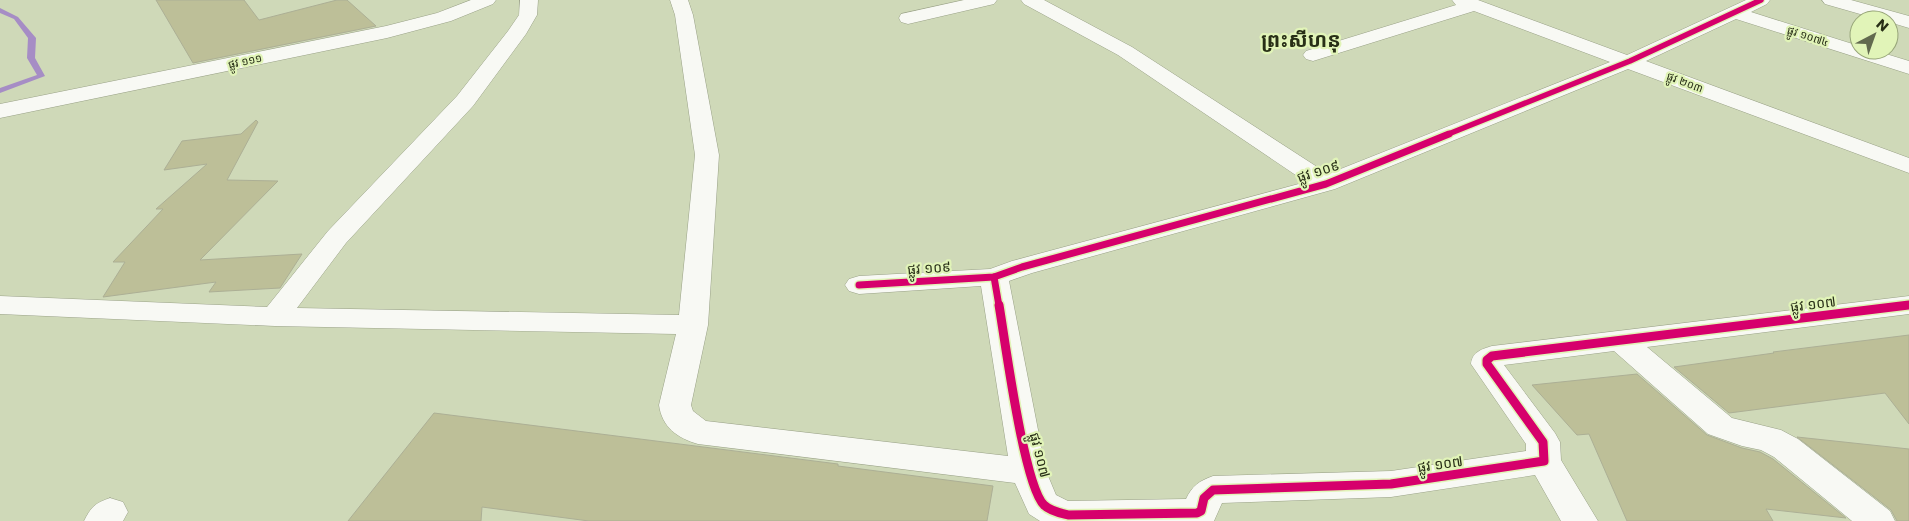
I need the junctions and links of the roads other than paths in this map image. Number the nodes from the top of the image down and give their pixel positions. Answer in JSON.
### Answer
{"nodes":[{"id":1,"x":487,"y":0,"type":"edge"},
{"id":2,"x":529,"y":0,"type":"edge"},
{"id":3,"x":679,"y":0,"type":"edge"},
{"id":4,"x":988,"y":0,"type":"edge"},
{"id":5,"x":1030,"y":0,"type":"edge"},
{"id":6,"x":1761,"y":0,"type":"edge"},
{"id":7,"x":1831,"y":0,"type":"edge"},
{"id":8,"x":1468,"y":2,"type":"edge"},
{"id":9,"x":1736,"y":13,"type":"junction"},
{"id":10,"x":908,"y":18,"type":"dead end"},
{"id":11,"x":1909,"y":22,"type":"edge"},
{"id":12,"x":1313,"y":55,"type":"dead end"},
{"id":13,"x":1630,"y":62,"type":"junction"},
{"id":14,"x":1909,"y":68,"type":"edge"},
{"id":15,"x":0,"y":111,"type":"edge"},
{"id":16,"x":1909,"y":166,"type":"edge"},
{"id":17,"x":1326,"y":184,"type":"junction"},
{"id":18,"x":994,"y":277,"type":"junction"},
{"id":19,"x":859,"y":285,"type":"dead end"},
{"id":20,"x":0,"y":305,"type":"edge"},
{"id":21,"x":1909,"y":305,"type":"edge"},
{"id":22,"x":275,"y":317,"type":"junction"},
{"id":23,"x":693,"y":325,"type":"junction"},
{"id":24,"x":1620,"y":340,"type":"junction"},
{"id":25,"x":1544,"y":461,"type":"junction"},
{"id":26,"x":1028,"y":470,"type":"junction"},
{"id":27,"x":1580,"y":521,"type":"edge"},
{"id":28,"x":1877,"y":521,"type":"edge"}],
"edges":[{"from":1,"to":15,"type":"street","name":"ផ្លូវ ១១១"},
{"from":2,"to":22,"type":"street"},
{"from":3,"to":23,"type":"street"},
{"from":4,"to":10,"type":"street"},
{"from":5,"to":17,"type":"street"},
{"from":6,"to":9,"type":"street","name":"ផ្លូវ ១០៩"},
{"from":7,"to":11,"type":"street"},
{"from":8,"to":12,"type":"street"},
{"from":8,"to":13,"type":"street","name":"ផ្លូវ ២០៣"},
{"from":9,"to":13,"type":"street","name":"ផ្លូវ ១០៩"},
{"from":9,"to":14,"type":"street","name":"ផ្លូវ ១០៧៤"},
{"from":13,"to":16,"type":"street","name":"ផ្លូវ ២០៣"},
{"from":13,"to":17,"type":"street","name":"ផ្លូវ ១០៩"},
{"from":17,"to":18,"type":"street","name":"ផ្លូវ ១០៩"},
{"from":18,"to":19,"type":"street","name":"ផ្លូវ ១០៩"},
{"from":18,"to":26,"type":"street","name":"ផ្លូវ ១០៧"},
{"from":20,"to":22,"type":"street"},
{"from":21,"to":24,"type":"street","name":"ផ្លូវ ១០៧"},
{"from":22,"to":23,"type":"street"},
{"from":23,"to":26,"type":"street"},
{"from":24,"to":25,"type":"street","name":"ផ្លូវ ១០៧"},
{"from":24,"to":28,"type":"street"},
{"from":25,"to":26,"type":"street","name":"ផ្លូវ ១០៧"},
{"from":25,"to":27,"type":"street"}]}
